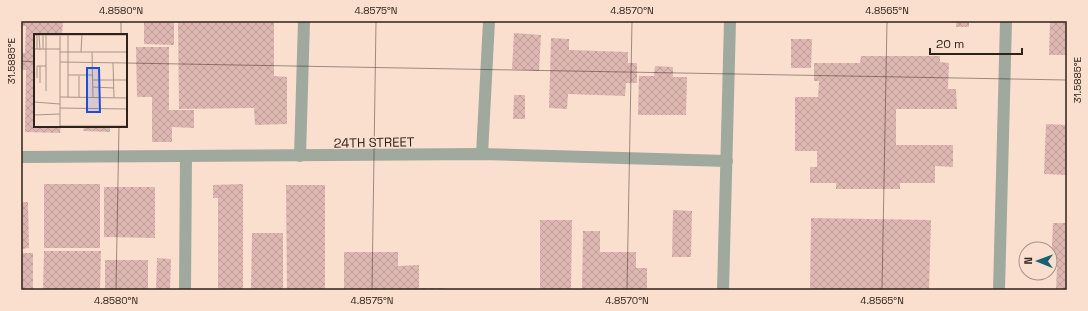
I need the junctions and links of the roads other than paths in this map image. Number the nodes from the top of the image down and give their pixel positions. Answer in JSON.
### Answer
{"nodes":[{"id":1,"x":304,"y":21,"type":"edge"},
{"id":2,"x":489,"y":21,"type":"edge"},
{"id":3,"x":730,"y":21,"type":"edge"},
{"id":4,"x":1006,"y":21,"type":"edge"},
{"id":5,"x":482,"y":154,"type":"junction"},
{"id":6,"x":186,"y":156,"type":"junction"},
{"id":7,"x":300,"y":156,"type":"junction"},
{"id":8,"x":21,"y":157,"type":"edge"},
{"id":9,"x":727,"y":161,"type":"junction"},
{"id":10,"x":185,"y":290,"type":"edge"},
{"id":11,"x":723,"y":290,"type":"edge"},
{"id":12,"x":999,"y":290,"type":"edge"}],
"edges":[{"from":1,"to":7,"type":"street"},
{"from":2,"to":5,"type":"street"},
{"from":3,"to":9,"type":"street"},
{"from":4,"to":12,"type":"street"},
{"from":5,"to":7,"type":"street","name":"24TH STREET"},
{"from":5,"to":9,"type":"street","name":"24TH STREET"},
{"from":6,"to":7,"type":"street","name":"24TH STREET"},
{"from":6,"to":8,"type":"street","name":"24TH STREET"},
{"from":6,"to":10,"type":"street"},
{"from":9,"to":11,"type":"street"}]}
